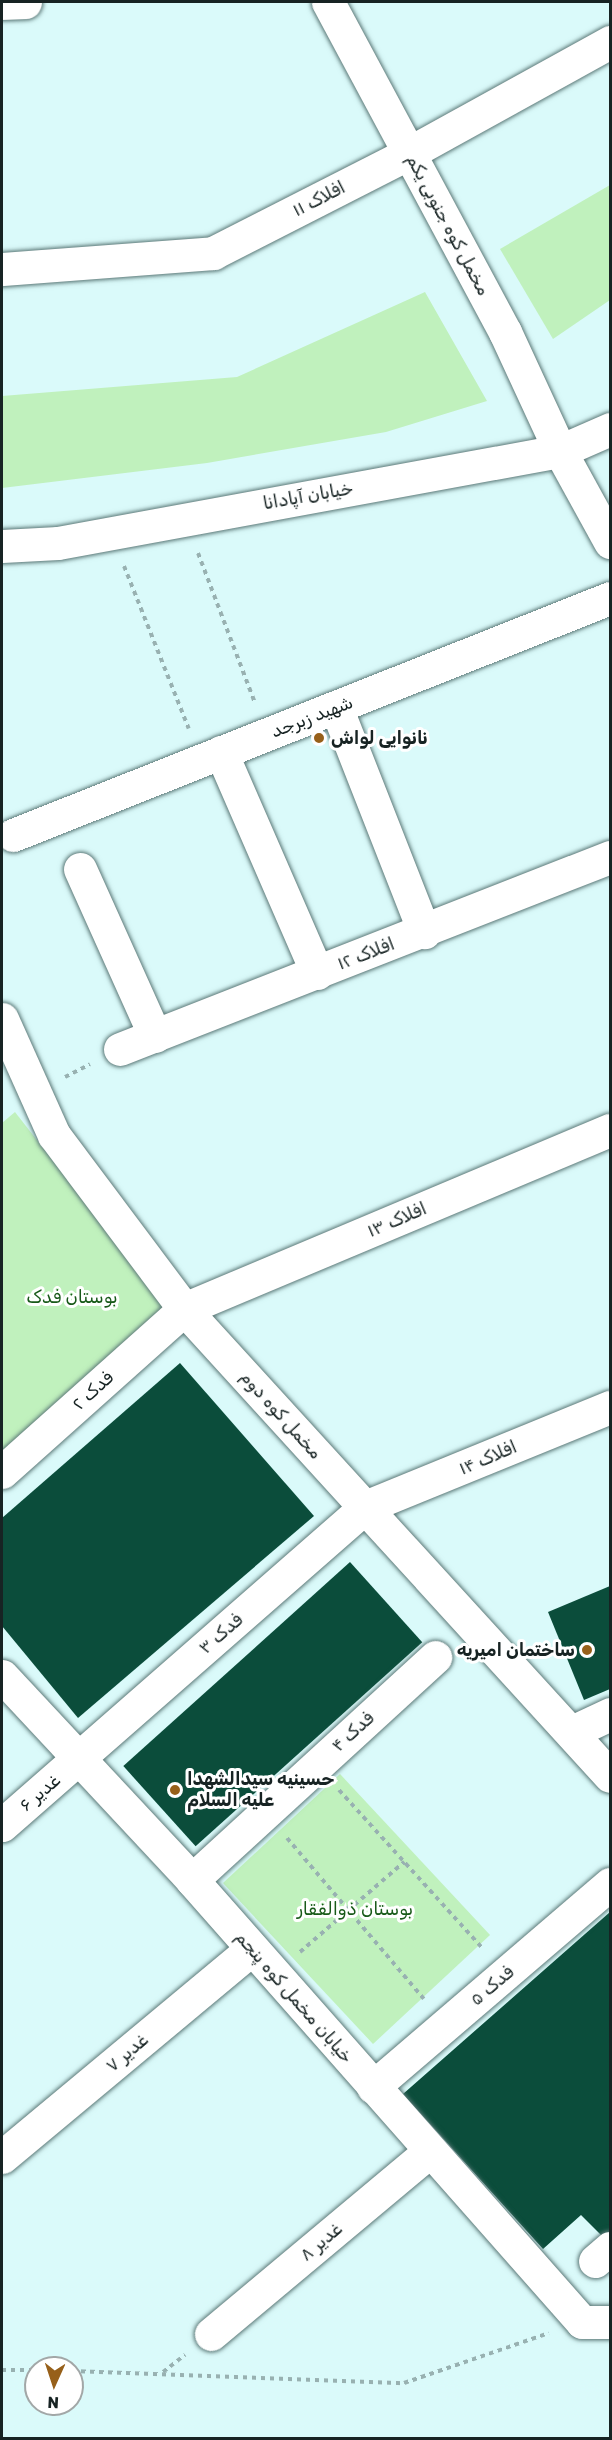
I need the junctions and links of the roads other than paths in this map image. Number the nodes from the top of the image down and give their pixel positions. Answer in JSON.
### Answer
{"nodes":[{"id":1,"x":25,"y":2,"type":"edge"},
{"id":2,"x":328,"y":2,"type":"edge"},
{"id":3,"x":2,"y":3,"type":"edge"},
{"id":4,"x":610,"y":42,"type":"edge"},
{"id":5,"x":409,"y":153,"type":"junction"},
{"id":6,"x":2,"y":269,"type":"edge"},
{"id":7,"x":610,"y":429,"type":"edge"},
{"id":8,"x":560,"y":451,"type":"junction"},
{"id":9,"x":610,"y":542,"type":"edge"},
{"id":10,"x":2,"y":546,"type":"edge"},
{"id":11,"x":610,"y":598,"type":"edge"},
{"id":12,"x":336,"y":707,"type":"junction"},
{"id":13,"x":211,"y":756,"type":"junction"},
{"id":14,"x":13,"y":835,"type":"dead end"},
{"id":15,"x":610,"y":857,"type":"edge"},
{"id":16,"x":80,"y":869,"type":"dead end"},
{"id":17,"x":424,"y":932,"type":"junction"},
{"id":18,"x":317,"y":973,"type":"junction"},
{"id":19,"x":2,"y":1019,"type":"edge"},
{"id":20,"x":155,"y":1036,"type":"junction"},
{"id":21,"x":120,"y":1049,"type":"road end"},
{"id":22,"x":610,"y":1130,"type":"edge"},
{"id":23,"x":184,"y":1309,"type":"junction"},
{"id":24,"x":610,"y":1407,"type":"edge"},
{"id":25,"x":2,"y":1472,"type":"edge"},
{"id":26,"x":365,"y":1507,"type":"junction"},
{"id":27,"x":435,"y":1657,"type":"dead end"},
{"id":28,"x":2,"y":1676,"type":"edge"},
{"id":29,"x":610,"y":1714,"type":"edge"},
{"id":30,"x":572,"y":1732,"type":"junction"},
{"id":31,"x":78,"y":1761,"type":"junction"},
{"id":32,"x":610,"y":1776,"type":"edge"},
{"id":33,"x":2,"y":1825,"type":"edge"},
{"id":34,"x":192,"y":1880,"type":"junction"},
{"id":35,"x":610,"y":1884,"type":"edge"},
{"id":36,"x":252,"y":1949,"type":"junction"},
{"id":37,"x":373,"y":2087,"type":"junction"},
{"id":38,"x":430,"y":2151,"type":"junction"},
{"id":39,"x":2,"y":2157,"type":"edge"},
{"id":40,"x":596,"y":2322,"type":"edge"},
{"id":41,"x":212,"y":2334,"type":"dead end"}],
"edges":[{"from":1,"to":3,"type":"street"},
{"from":2,"to":5,"type":"street","name":"مخمل کوه جنوبی یکم"},
{"from":4,"to":5,"type":"street","name":"افلاک ۱۱"},
{"from":5,"to":6,"type":"street","name":"افلاک ۱۱"},
{"from":5,"to":8,"type":"street","name":"مخمل کوه جنوبی یکم"},
{"from":7,"to":8,"type":"street","name":"خیابان آپادانا"},
{"from":8,"to":9,"type":"street","name":"مخمل کوه جنوبی یکم"},
{"from":8,"to":10,"type":"street","name":"خیابان آپادانا"},
{"from":11,"to":12,"type":"street","name":"شهید زبرجد"},
{"from":12,"to":13,"type":"street","name":"شهید زبرجد"},
{"from":12,"to":17,"type":"street"},
{"from":13,"to":14,"type":"street","name":"شهید زبرجد"},
{"from":13,"to":18,"type":"street"},
{"from":15,"to":17,"type":"street","name":"افلاک ۱۲"},
{"from":16,"to":20,"type":"street"},
{"from":17,"to":18,"type":"street","name":"افلاک ۱۲"},
{"from":18,"to":20,"type":"street","name":"افلاک ۱۲"},
{"from":19,"to":23,"type":"street","name":"مخمل کوه دوم"},
{"from":20,"to":21,"type":"street","name":"افلاک ۱۲"},
{"from":22,"to":23,"type":"street","name":"افلاک ۱۳"},
{"from":23,"to":25,"type":"street","name":"فدک ۲"},
{"from":23,"to":26,"type":"street","name":"مخمل کوه دوم"},
{"from":24,"to":26,"type":"street","name":"افلاک ۱۴"},
{"from":26,"to":30,"type":"street","name":"مخمل کوه دوم"},
{"from":26,"to":31,"type":"street","name":"فدک ۳"},
{"from":27,"to":34,"type":"street","name":"فدک ۴"},
{"from":28,"to":31,"type":"street","name":"خیابان مخمل کوه پنجم"},
{"from":29,"to":30,"type":"street"},
{"from":30,"to":32,"type":"street","name":"مخمل کوه دوم"},
{"from":31,"to":33,"type":"street","name":"غدیر ۶"},
{"from":31,"to":34,"type":"street","name":"خیابان مخمل کوه پنجم"},
{"from":34,"to":36,"type":"street","name":"خیابان مخمل کوه پنجم"},
{"from":35,"to":37,"type":"street","name":"فدک ۵"},
{"from":36,"to":37,"type":"street","name":"خیابان مخمل کوه پنجم"},
{"from":36,"to":39,"type":"street","name":"غدیر ۷"},
{"from":37,"to":38,"type":"street","name":"خیابان مخمل کوه پنجم"},
{"from":38,"to":40,"type":"street","name":"خیابان مخمل کوه پنجم"},
{"from":38,"to":41,"type":"street","name":"غدیر ۸"}]}
